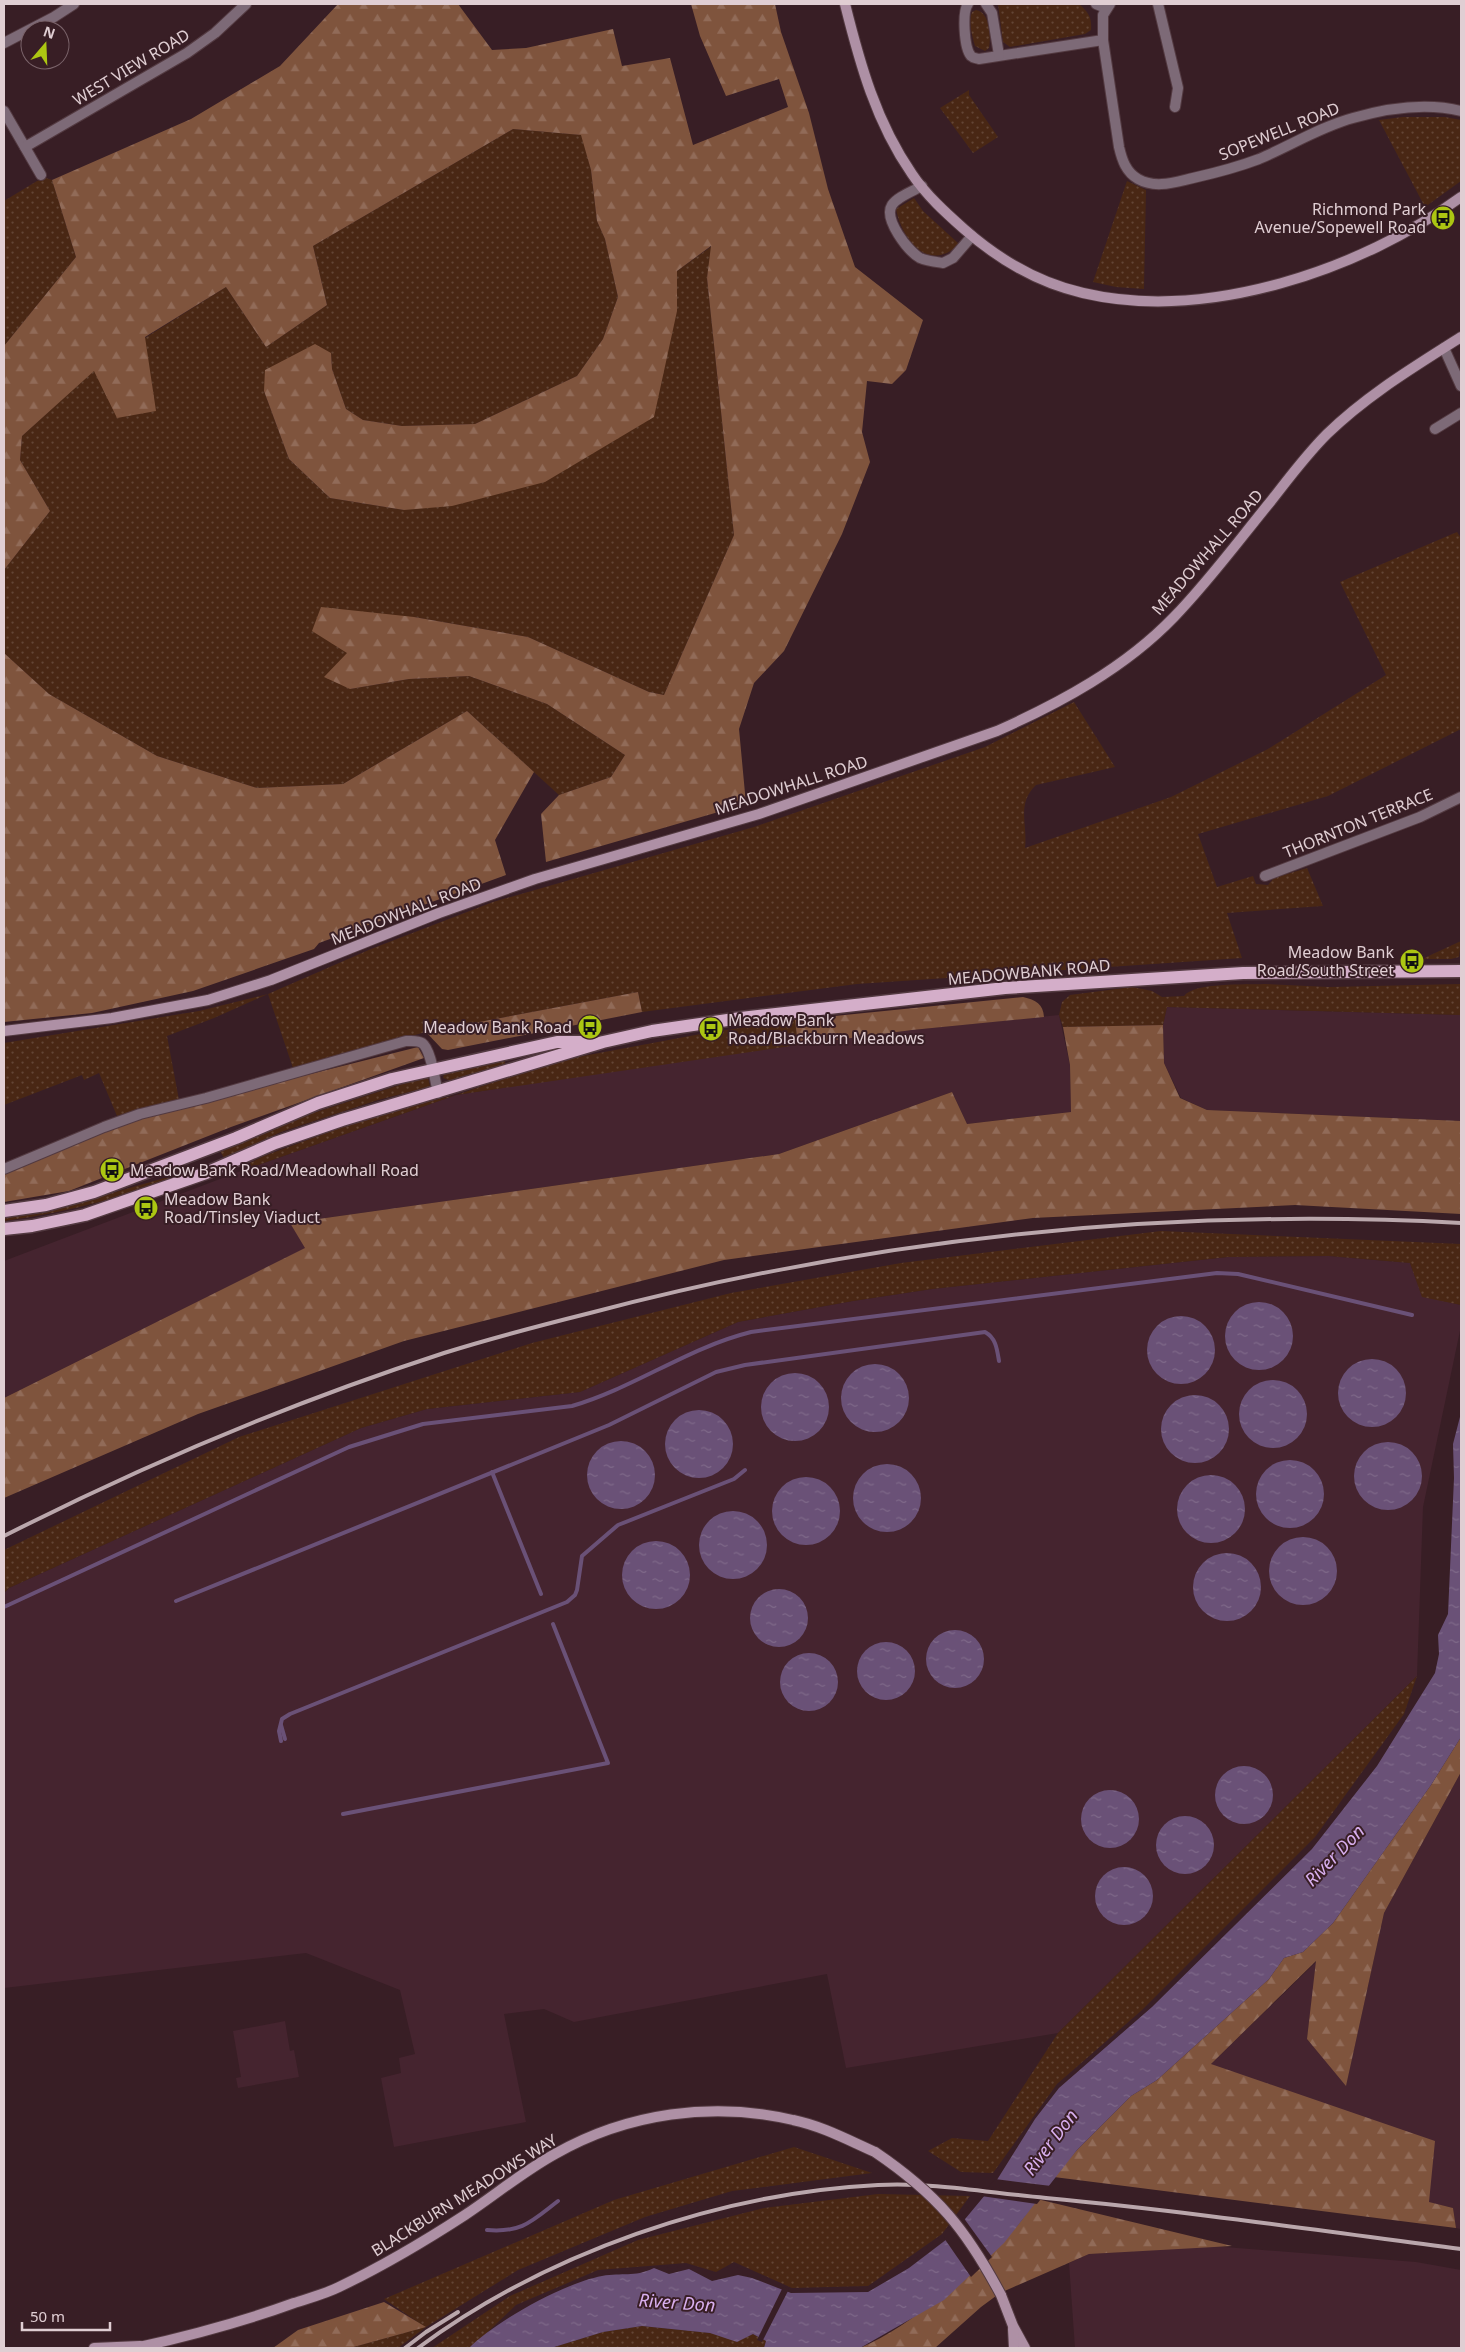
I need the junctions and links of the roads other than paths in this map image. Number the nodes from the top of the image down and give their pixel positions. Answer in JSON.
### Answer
{"nodes":[{"id":1,"x":74,"y":4,"type":"edge"},
{"id":2,"x":246,"y":4,"type":"edge"},
{"id":3,"x":845,"y":4,"type":"edge"},
{"id":4,"x":968,"y":4,"type":"edge"},
{"id":5,"x":986,"y":4,"type":"edge"},
{"id":6,"x":1158,"y":4,"type":"edge"},
{"id":7,"x":1104,"y":5,"type":"edge"},
{"id":8,"x":1103,"y":40,"type":"junction"},
{"id":9,"x":4,"y":43,"type":"edge"},
{"id":10,"x":999,"y":55,"type":"junction"},
{"id":11,"x":1175,"y":107,"type":"dead end"},
{"id":12,"x":4,"y":111,"type":"edge"},
{"id":13,"x":1461,"y":111,"type":"edge"},
{"id":14,"x":25,"y":147,"type":"junction"},
{"id":15,"x":41,"y":175,"type":"dead end"},
{"id":16,"x":922,"y":186,"type":"junction"},
{"id":17,"x":1461,"y":197,"type":"edge"},
{"id":18,"x":972,"y":236,"type":"junction"},
{"id":19,"x":1461,"y":337,"type":"edge"},
{"id":20,"x":1444,"y":348,"type":"junction"},
{"id":21,"x":1461,"y":386,"type":"edge"},
{"id":22,"x":1461,"y":413,"type":"edge"},
{"id":23,"x":1435,"y":429,"type":"dead end"},
{"id":24,"x":1461,"y":797,"type":"edge"},
{"id":25,"x":1265,"y":876,"type":"dead end"},
{"id":26,"x":1461,"y":972,"type":"edge"},
{"id":27,"x":4,"y":1031,"type":"edge"},
{"id":28,"x":603,"y":1042,"type":"junction"},
{"id":29,"x":432,"y":1069,"type":"junction"},
{"id":30,"x":438,"y":1093,"type":"junction"},
{"id":31,"x":198,"y":1152,"type":"junction"},
{"id":32,"x":4,"y":1169,"type":"edge"},
{"id":33,"x":206,"y":1173,"type":"junction"},
{"id":34,"x":4,"y":1211,"type":"edge"},
{"id":35,"x":4,"y":1228,"type":"edge"},
{"id":36,"x":1012,"y":2326,"type":"junction"},
{"id":37,"x":139,"y":2347,"type":"edge"},
{"id":38,"x":94,"y":2348,"type":"edge"},
{"id":39,"x":1014,"y":2348,"type":"edge"},
{"id":40,"x":1025,"y":2348,"type":"edge"},
{"id":41,"x":1032,"y":2348,"type":"edge"}],
"edges":[{"from":1,"to":9,"type":"street"},
{"from":2,"to":14,"type":"street","name":"WEST VIEW ROAD"},
{"from":3,"to":16,"type":"street"},
{"from":4,"to":10,"type":"street"},
{"from":5,"to":10,"type":"street"},
{"from":6,"to":11,"type":"street"},
{"from":7,"to":8,"type":"street","name":"SOPEWELL ROAD"},
{"from":8,"to":10,"type":"street"},
{"from":8,"to":13,"type":"street","name":"SOPEWELL ROAD"},
{"from":12,"to":14,"type":"street"},
{"from":14,"to":15,"type":"street"},
{"from":16,"to":18,"type":"street"},
{"from":16,"to":18,"type":"street"},
{"from":17,"to":18,"type":"street"},
{"from":19,"to":20,"type":"street","name":"MEADOWHALL ROAD"},
{"from":20,"to":21,"type":"street"},
{"from":20,"to":27,"type":"street","name":"MEADOWHALL ROAD"},
{"from":22,"to":23,"type":"street"},
{"from":24,"to":25,"type":"street","name":"THORNTON TERRACE"},
{"from":26,"to":28,"type":"main road","name":"MEADOWBANK ROAD"},
{"from":28,"to":29,"type":"main road"},
{"from":28,"to":30,"type":"main road"},
{"from":29,"to":30,"type":"street"},
{"from":29,"to":31,"type":"main road"},
{"from":29,"to":32,"type":"street"},
{"from":30,"to":33,"type":"main road"},
{"from":31,"to":33,"type":"main road"},
{"from":31,"to":34,"type":"main road"},
{"from":33,"to":35,"type":"main road"},
{"from":36,"to":37,"type":"street","name":"BLACKBURN MEADOWS WAY","bridge":true},
{"from":36,"to":39,"type":"street","name":"BLACKBURN MEADOWS WAY"},
{"from":36,"to":40,"type":"street","name":"BLACKBURN MEADOWS WAY"},
{"from":36,"to":41,"type":"street","name":"BLACKBURN MEADOWS WAY"},
{"from":37,"to":38,"type":"street","name":"BLACKBURN MEADOWS WAY"}]}
